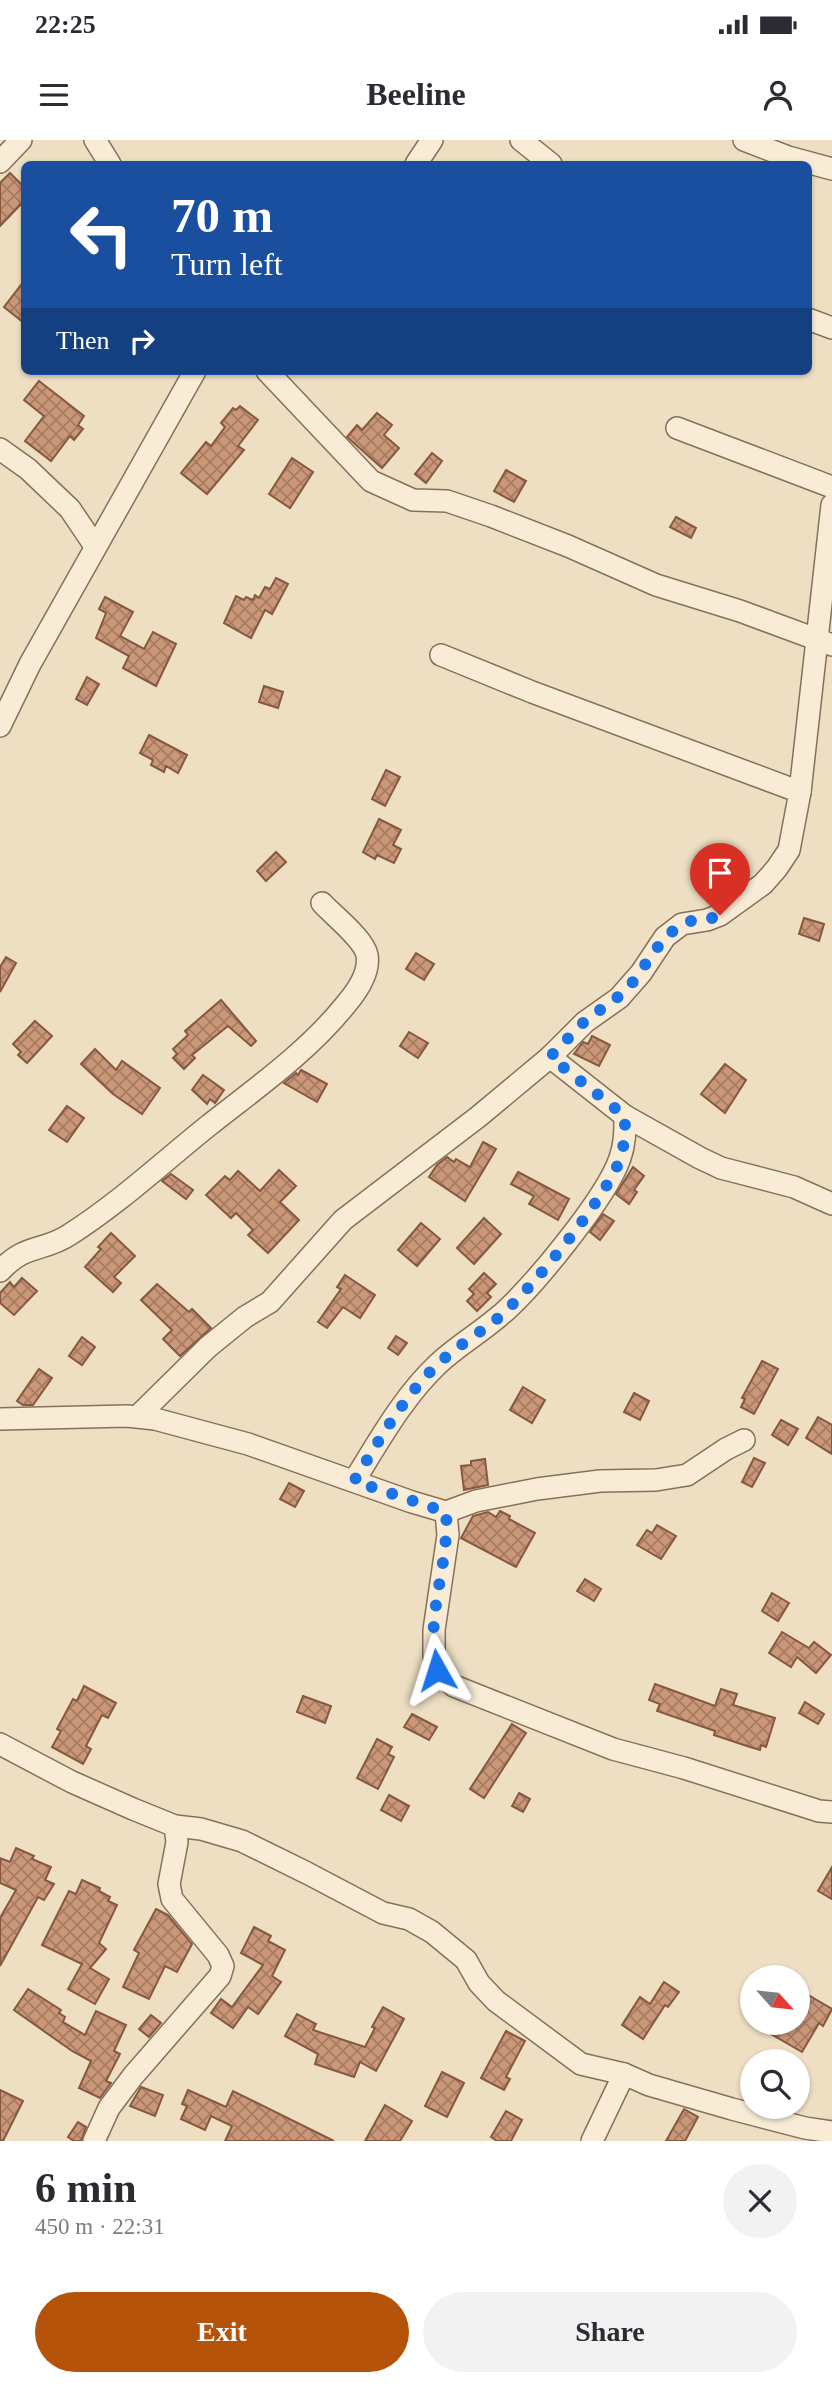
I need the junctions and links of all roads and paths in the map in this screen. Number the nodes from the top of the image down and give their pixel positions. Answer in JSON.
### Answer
{"nodes":[{"id":1,"x":21,"y":140,"type":"edge"},
{"id":2,"x":95,"y":140,"type":"edge"},
{"id":3,"x":432,"y":140,"type":"edge"},
{"id":4,"x":522,"y":140,"type":"edge"},
{"id":5,"x":744,"y":140,"type":"edge"},
{"id":6,"x":108,"y":161,"type":"edge"},
{"id":7,"x":418,"y":161,"type":"edge"},
{"id":8,"x":547,"y":161,"type":"edge"},
{"id":9,"x":803,"y":161,"type":"edge"},
{"id":10,"x":0,"y":162,"type":"edge"},
{"id":11,"x":812,"y":164,"type":"edge"},
{"id":12,"x":832,"y":169,"type":"edge"},
{"id":13,"x":812,"y":320,"type":"edge"},
{"id":14,"x":832,"y":328,"type":"edge"},
{"id":15,"x":193,"y":375,"type":"edge"},
{"id":16,"x":271,"y":375,"type":"edge"},
{"id":17,"x":677,"y":428,"type":"dead end"},
{"id":18,"x":0,"y":449,"type":"edge"},
{"id":19,"x":832,"y":487,"type":"edge"},
{"id":20,"x":832,"y":505,"type":"edge"},
{"id":21,"x":95,"y":546,"type":"junction"},
{"id":22,"x":825,"y":642,"type":"edge"},
{"id":23,"x":441,"y":655,"type":"dead end"},
{"id":24,"x":0,"y":726,"type":"edge"},
{"id":25,"x":800,"y":792,"type":"junction"},
{"id":26,"x":322,"y":904,"type":"dead end"},
{"id":27,"x":550,"y":1057,"type":"junction"},
{"id":28,"x":625,"y":1116,"type":"junction"},
{"id":29,"x":832,"y":1204,"type":"edge"},
{"id":30,"x":0,"y":1271,"type":"edge"},
{"id":31,"x":138,"y":1416,"type":"junction"},
{"id":32,"x":0,"y":1419,"type":"edge"},
{"id":33,"x":744,"y":1440,"type":"dead end"},
{"id":34,"x":354,"y":1481,"type":"junction"},
{"id":35,"x":446,"y":1512,"type":"junction"},
{"id":36,"x":0,"y":1744,"type":"edge"},
{"id":37,"x":832,"y":1812,"type":"edge"},
{"id":38,"x":175,"y":1825,"type":"junction"},
{"id":39,"x":624,"y":2074,"type":"junction"},
{"id":40,"x":832,"y":2132,"type":"edge"},
{"id":41,"x":802,"y":2134,"type":"edge"},
{"id":42,"x":94,"y":2141,"type":"edge"},
{"id":43,"x":592,"y":2141,"type":"edge"}],
"edges":[{"from":1,"to":10,"type":"street"},
{"from":2,"to":6,"type":"street"},
{"from":3,"to":7,"type":"street"},
{"from":4,"to":8,"type":"street"},
{"from":5,"to":9,"type":"street"},
{"from":11,"to":12,"type":"street"},
{"from":13,"to":14,"type":"street"},
{"from":15,"to":21,"type":"street"},
{"from":16,"to":22,"type":"street"},
{"from":17,"to":19,"type":"street"},
{"from":18,"to":21,"type":"street"},
{"from":20,"to":22,"type":"street"},
{"from":21,"to":24,"type":"street"},
{"from":22,"to":25,"type":"street"},
{"from":23,"to":25,"type":"street"},
{"from":25,"to":27,"type":"street"},
{"from":26,"to":30,"type":"street"},
{"from":27,"to":28,"type":"street"},
{"from":27,"to":31,"type":"street"},
{"from":28,"to":29,"type":"street"},
{"from":28,"to":34,"type":"street"},
{"from":31,"to":32,"type":"street"},
{"from":31,"to":34,"type":"street"},
{"from":33,"to":35,"type":"street"},
{"from":34,"to":35,"type":"street"},
{"from":35,"to":37,"type":"street"},
{"from":36,"to":38,"type":"street"},
{"from":38,"to":39,"type":"street"},
{"from":38,"to":42,"type":"street"},
{"from":39,"to":41,"type":"street"},
{"from":39,"to":43,"type":"street"},
{"from":40,"to":41,"type":"street"}]}
